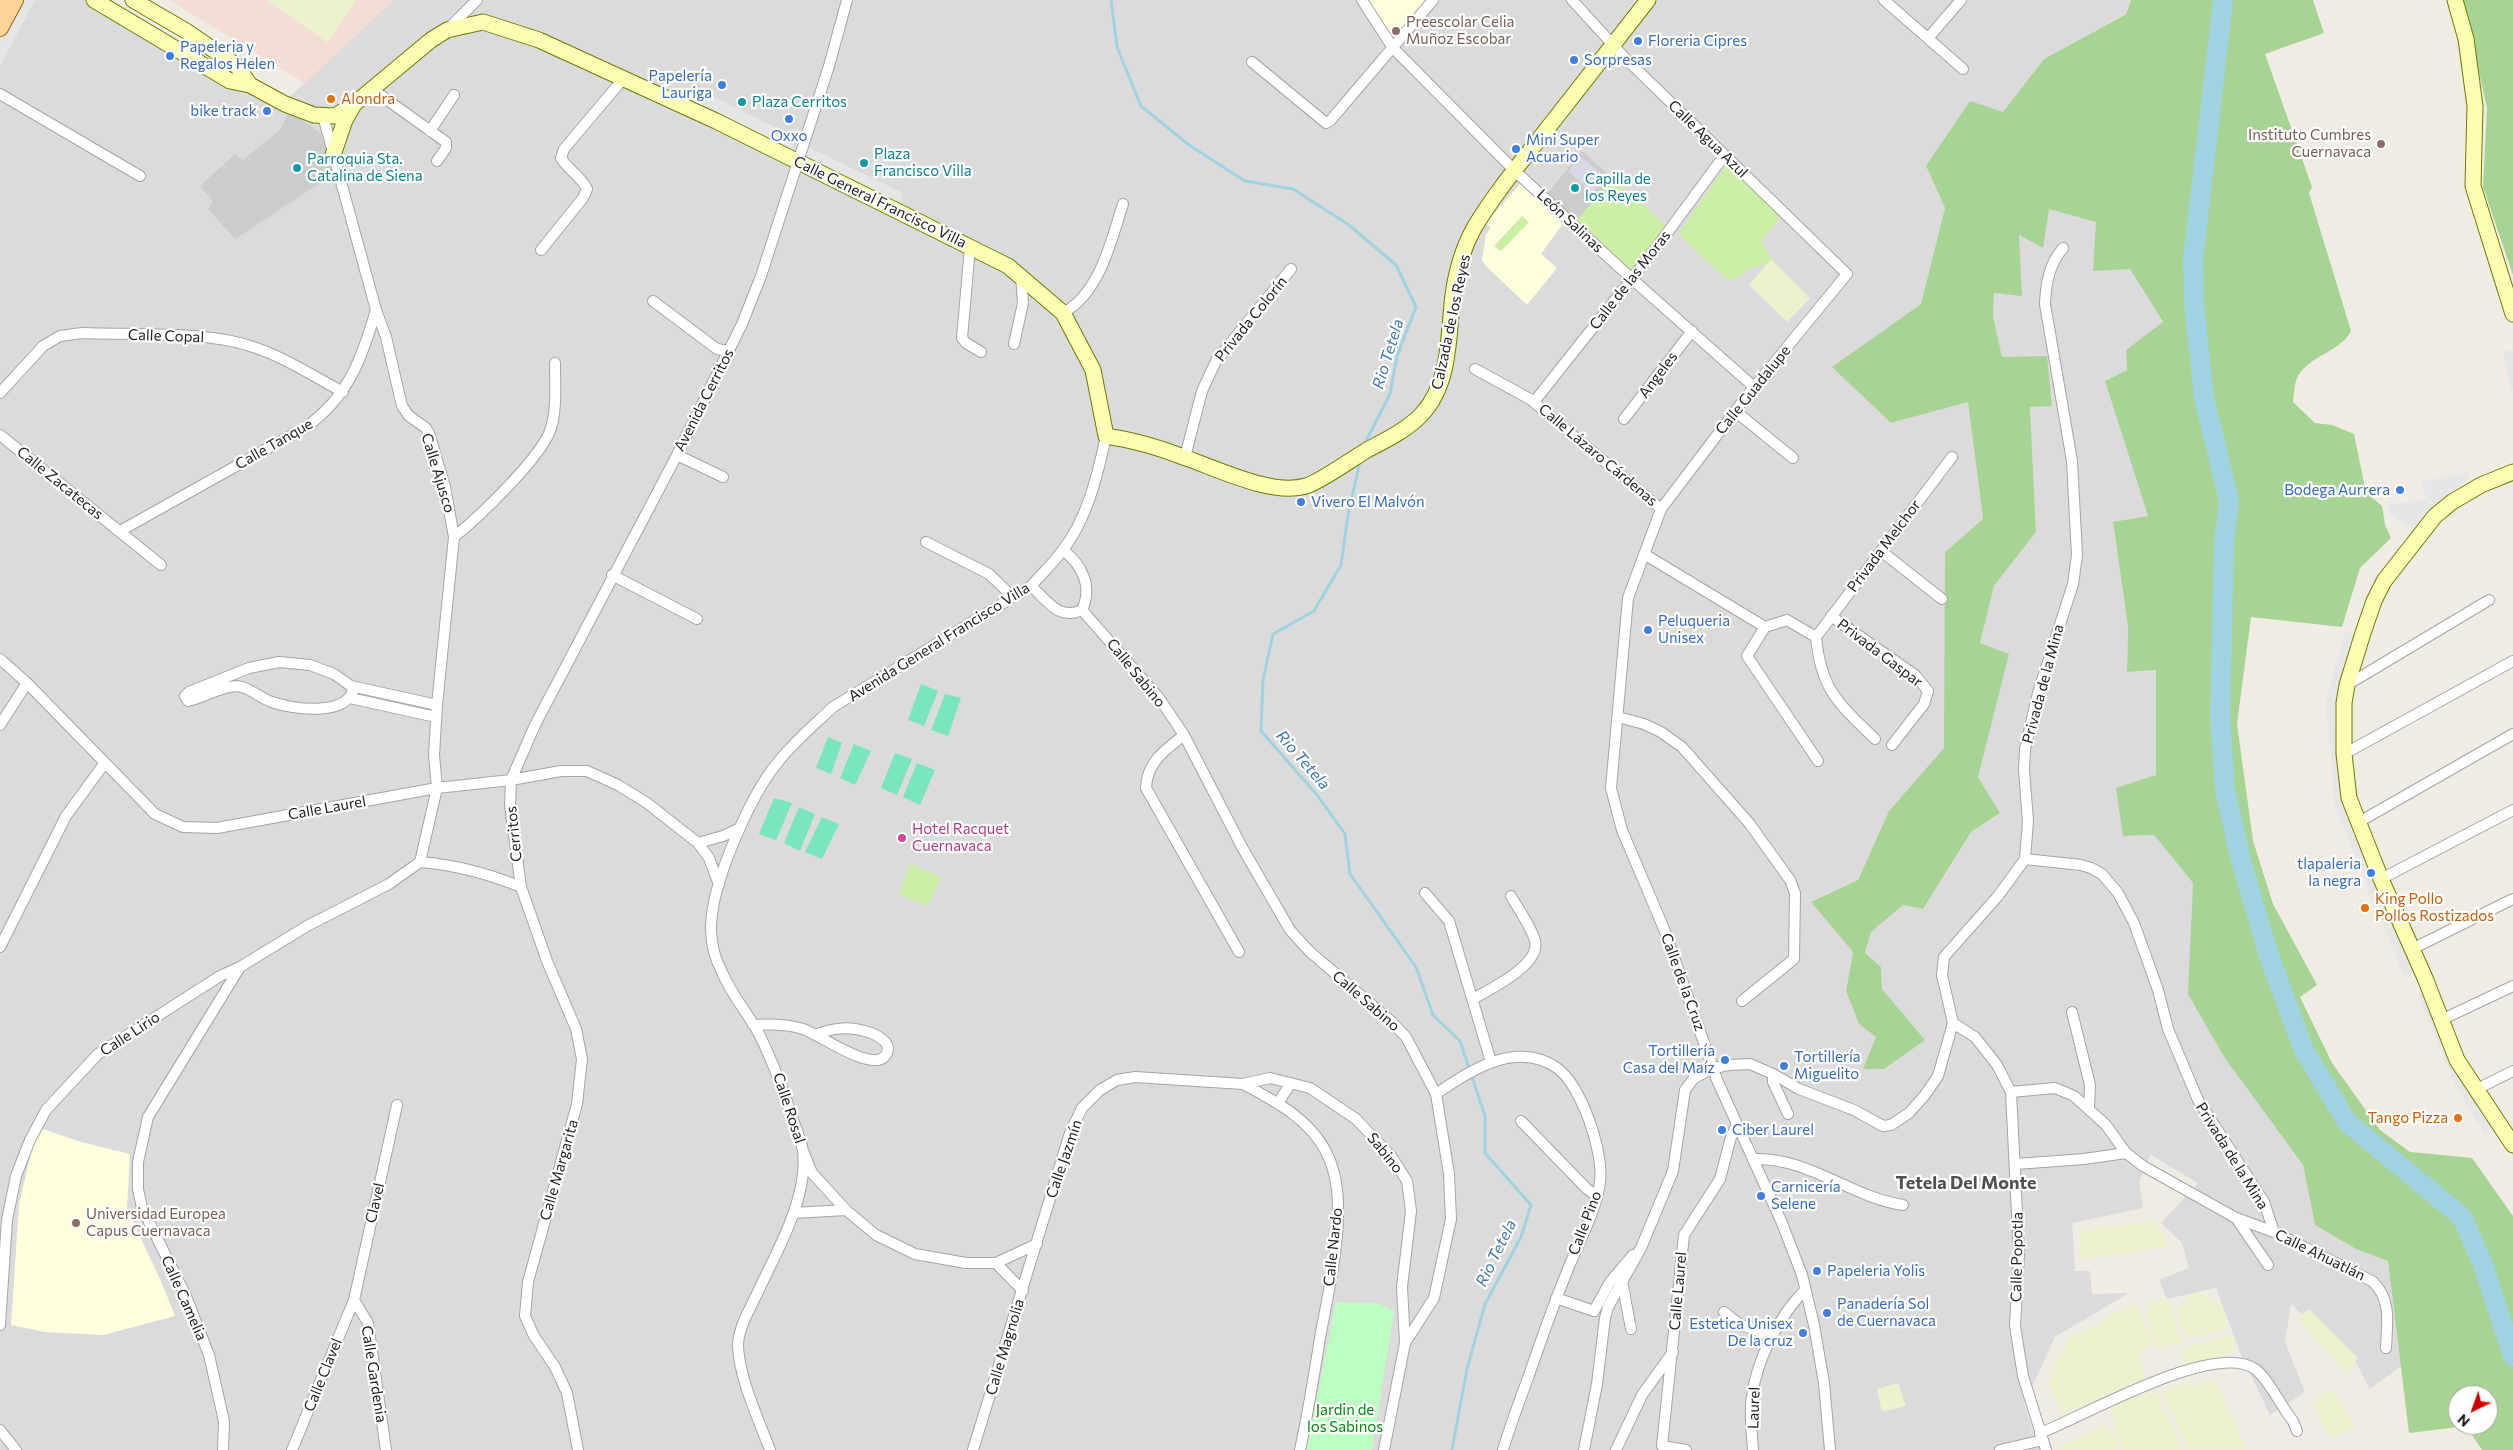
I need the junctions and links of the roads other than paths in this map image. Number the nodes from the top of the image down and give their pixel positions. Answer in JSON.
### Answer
{"nodes":[{"id":1,"x":16,"y":0,"type":"edge"},
{"id":2,"x":94,"y":0,"type":"edge"},
{"id":3,"x":113,"y":0,"type":"edge"},
{"id":4,"x":133,"y":0,"type":"edge"},
{"id":5,"x":477,"y":0,"type":"edge"},
{"id":6,"x":847,"y":0,"type":"edge"},
{"id":7,"x":1362,"y":0,"type":"edge"},
{"id":8,"x":1433,"y":0,"type":"edge"},
{"id":9,"x":1572,"y":0,"type":"edge"},
{"id":10,"x":1648,"y":0,"type":"edge"},
{"id":11,"x":1884,"y":0,"type":"edge"},
{"id":12,"x":1961,"y":0,"type":"edge"},
{"id":13,"x":2455,"y":0,"type":"edge"},
{"id":14,"x":1,"y":20,"type":"edge"},
{"id":15,"x":447,"y":30,"type":"junction"},
{"id":16,"x":1929,"y":37,"type":"junction"},
{"id":17,"x":1614,"y":44,"type":"junction"},
{"id":18,"x":1393,"y":48,"type":"junction"},
{"id":19,"x":1252,"y":62,"type":"dead end"},
{"id":20,"x":1963,"y":69,"type":"dead end"},
{"id":21,"x":623,"y":79,"type":"junction"},
{"id":22,"x":250,"y":85,"type":"junction"},
{"id":23,"x":372,"y":88,"type":"junction"},
{"id":24,"x":0,"y":94,"type":"edge"},
{"id":25,"x":454,"y":95,"type":"dead end"},
{"id":26,"x":353,"y":105,"type":"junction"},
{"id":27,"x":323,"y":116,"type":"junction"},
{"id":28,"x":430,"y":131,"type":"junction"},
{"id":29,"x":333,"y":155,"type":"junction"},
{"id":30,"x":1724,"y":156,"type":"junction"},
{"id":31,"x":437,"y":161,"type":"dead end"},
{"id":32,"x":798,"y":162,"type":"junction"},
{"id":33,"x":1514,"y":170,"type":"junction"},
{"id":34,"x":140,"y":176,"type":"dead end"},
{"id":35,"x":1123,"y":204,"type":"dead end"},
{"id":36,"x":970,"y":247,"type":"junction"},
{"id":37,"x":2063,"y":248,"type":"dead end"},
{"id":38,"x":541,"y":250,"type":"dead end"},
{"id":39,"x":1291,"y":269,"type":"dead end"},
{"id":40,"x":1847,"y":274,"type":"joint"},
{"id":41,"x":1020,"y":275,"type":"junction"},
{"id":42,"x":1632,"y":279,"type":"junction"},
{"id":43,"x":653,"y":301,"type":"dead end"},
{"id":44,"x":376,"y":310,"type":"junction"},
{"id":45,"x":1063,"y":313,"type":"junction"},
{"id":46,"x":2513,"y":314,"type":"edge"},
{"id":47,"x":1692,"y":331,"type":"junction"},
{"id":48,"x":1014,"y":344,"type":"dead end"},
{"id":49,"x":729,"y":351,"type":"junction"},
{"id":50,"x":981,"y":352,"type":"dead end"},
{"id":51,"x":555,"y":363,"type":"dead end"},
{"id":52,"x":1475,"y":369,"type":"dead end"},
{"id":53,"x":1754,"y":387,"type":"junction"},
{"id":54,"x":343,"y":392,"type":"junction"},
{"id":55,"x":0,"y":393,"type":"edge"},
{"id":56,"x":1534,"y":402,"type":"junction"},
{"id":57,"x":1735,"y":411,"type":"junction"},
{"id":58,"x":1624,"y":419,"type":"dead end"},
{"id":59,"x":0,"y":435,"type":"edge"},
{"id":60,"x":1106,"y":436,"type":"junction"},
{"id":61,"x":677,"y":455,"type":"junction"},
{"id":62,"x":1184,"y":457,"type":"junction"},
{"id":63,"x":1952,"y":457,"type":"dead end"},
{"id":64,"x":1793,"y":458,"type":"dead end"},
{"id":65,"x":2513,"y":472,"type":"edge"},
{"id":66,"x":723,"y":477,"type":"dead end"},
{"id":67,"x":1661,"y":509,"type":"junction"},
{"id":68,"x":120,"y":531,"type":"junction"},
{"id":69,"x":454,"y":537,"type":"junction"},
{"id":70,"x":926,"y":542,"type":"dead end"},
{"id":71,"x":1063,"y":550,"type":"junction"},
{"id":72,"x":1881,"y":551,"type":"junction"},
{"id":73,"x":1644,"y":554,"type":"junction"},
{"id":74,"x":161,"y":565,"type":"dead end"},
{"id":75,"x":612,"y":575,"type":"junction"},
{"id":76,"x":1031,"y":586,"type":"junction"},
{"id":77,"x":1013,"y":597,"type":"junction"},
{"id":78,"x":1942,"y":599,"type":"dead end"},
{"id":79,"x":2489,"y":600,"type":"dead end"},
{"id":80,"x":1082,"y":610,"type":"junction"},
{"id":81,"x":1831,"y":616,"type":"junction"},
{"id":82,"x":697,"y":619,"type":"dead end"},
{"id":83,"x":1765,"y":627,"type":"junction"},
{"id":84,"x":1816,"y":637,"type":"junction"},
{"id":85,"x":0,"y":659,"type":"edge"},
{"id":86,"x":2513,"y":661,"type":"edge"},
{"id":87,"x":249,"y":668,"type":"junction"},
{"id":88,"x":28,"y":683,"type":"junction"},
{"id":89,"x":2347,"y":685,"type":"junction"},
{"id":90,"x":352,"y":686,"type":"junction"},
{"id":91,"x":248,"y":688,"type":"junction"},
{"id":92,"x":350,"y":698,"type":"junction"},
{"id":93,"x":437,"y":705,"type":"junction"},
{"id":94,"x":436,"y":717,"type":"junction"},
{"id":95,"x":1618,"y":717,"type":"junction"},
{"id":96,"x":0,"y":725,"type":"edge"},
{"id":97,"x":2513,"y":734,"type":"edge"},
{"id":98,"x":1184,"y":735,"type":"junction"},
{"id":99,"x":1875,"y":739,"type":"dead end"},
{"id":100,"x":1892,"y":745,"type":"dead end"},
{"id":101,"x":2344,"y":754,"type":"junction"},
{"id":102,"x":1818,"y":761,"type":"dead end"},
{"id":103,"x":104,"y":764,"type":"junction"},
{"id":104,"x":511,"y":780,"type":"junction"},
{"id":105,"x":437,"y":788,"type":"junction"},
{"id":106,"x":2513,"y":810,"type":"edge"},
{"id":107,"x":2359,"y":822,"type":"junction"},
{"id":108,"x":740,"y":828,"type":"junction"},
{"id":109,"x":698,"y":843,"type":"junction"},
{"id":110,"x":2025,"y":859,"type":"junction"},
{"id":111,"x":420,"y":862,"type":"junction"},
{"id":112,"x":2382,"y":879,"type":"junction"},
{"id":113,"x":718,"y":885,"type":"junction"},
{"id":114,"x":520,"y":887,"type":"junction"},
{"id":115,"x":1425,"y":893,"type":"dead end"},
{"id":116,"x":1511,"y":896,"type":"dead end"},
{"id":117,"x":2513,"y":899,"type":"edge"},
{"id":118,"x":0,"y":946,"type":"edge"},
{"id":119,"x":2412,"y":949,"type":"junction"},
{"id":120,"x":1239,"y":952,"type":"dead end"},
{"id":121,"x":240,"y":967,"type":"junction"},
{"id":122,"x":2513,"y":986,"type":"edge"},
{"id":123,"x":1473,"y":1000,"type":"junction"},
{"id":124,"x":1742,"y":1001,"type":"dead end"},
{"id":125,"x":2072,"y":1012,"type":"dead end"},
{"id":126,"x":2441,"y":1020,"type":"junction"},
{"id":127,"x":1953,"y":1023,"type":"junction"},
{"id":128,"x":753,"y":1025,"type":"junction"},
{"id":129,"x":815,"y":1035,"type":"junction"},
{"id":130,"x":1489,"y":1064,"type":"junction"},
{"id":131,"x":1714,"y":1068,"type":"junction"},
{"id":132,"x":2513,"y":1071,"type":"edge"},
{"id":133,"x":1773,"y":1074,"type":"junction"},
{"id":134,"x":1291,"y":1083,"type":"junction"},
{"id":135,"x":1243,"y":1084,"type":"junction"},
{"id":136,"x":2475,"y":1090,"type":"junction"},
{"id":137,"x":2011,"y":1092,"type":"junction"},
{"id":138,"x":1436,"y":1094,"type":"junction"},
{"id":139,"x":1278,"y":1103,"type":"junction"},
{"id":140,"x":397,"y":1105,"type":"dead end"},
{"id":141,"x":2089,"y":1108,"type":"junction"},
{"id":142,"x":1788,"y":1114,"type":"dead end"},
{"id":143,"x":1521,"y":1121,"type":"dead end"},
{"id":144,"x":1737,"y":1124,"type":"junction"},
{"id":145,"x":2513,"y":1145,"type":"edge"},
{"id":146,"x":803,"y":1151,"type":"junction"},
{"id":147,"x":2126,"y":1153,"type":"junction"},
{"id":148,"x":1753,"y":1160,"type":"junction"},
{"id":149,"x":2016,"y":1164,"type":"junction"},
{"id":150,"x":1597,"y":1196,"type":"junction"},
{"id":151,"x":1903,"y":1205,"type":"dead end"},
{"id":152,"x":846,"y":1210,"type":"junction"},
{"id":153,"x":794,"y":1213,"type":"junction"},
{"id":154,"x":2236,"y":1218,"type":"junction"},
{"id":155,"x":2274,"y":1232,"type":"junction"},
{"id":156,"x":1037,"y":1244,"type":"junction"},
{"id":157,"x":1641,"y":1248,"type":"junction"},
{"id":158,"x":996,"y":1263,"type":"junction"},
{"id":159,"x":2268,"y":1265,"type":"dead end"},
{"id":160,"x":1622,"y":1281,"type":"junction"},
{"id":161,"x":1805,"y":1290,"type":"junction"},
{"id":162,"x":1023,"y":1291,"type":"junction"},
{"id":163,"x":1556,"y":1298,"type":"junction"},
{"id":164,"x":354,"y":1300,"type":"junction"},
{"id":165,"x":1724,"y":1312,"type":"dead end"},
{"id":166,"x":0,"y":1325,"type":"edge"},
{"id":167,"x":1631,"y":1329,"type":"dead end"},
{"id":168,"x":1773,"y":1337,"type":"junction"},
{"id":169,"x":1405,"y":1343,"type":"junction"},
{"id":170,"x":2386,"y":1348,"type":"dead end"},
{"id":171,"x":1673,"y":1351,"type":"junction"},
{"id":172,"x":0,"y":1430,"type":"edge"},
{"id":173,"x":2297,"y":1431,"type":"dead end"},
{"id":174,"x":2043,"y":1441,"type":"edge"},
{"id":175,"x":16,"y":1450,"type":"edge"},
{"id":176,"x":223,"y":1450,"type":"edge"},
{"id":177,"x":292,"y":1450,"type":"edge"},
{"id":178,"x":386,"y":1450,"type":"edge"},
{"id":179,"x":578,"y":1450,"type":"edge"},
{"id":180,"x":770,"y":1450,"type":"edge"},
{"id":181,"x":973,"y":1450,"type":"edge"},
{"id":182,"x":1300,"y":1450,"type":"edge"},
{"id":183,"x":1384,"y":1450,"type":"edge"},
{"id":184,"x":1503,"y":1450,"type":"edge"},
{"id":185,"x":1584,"y":1450,"type":"edge"},
{"id":186,"x":1616,"y":1450,"type":"edge"},
{"id":187,"x":1686,"y":1450,"type":"edge"},
{"id":188,"x":1753,"y":1450,"type":"edge"},
{"id":189,"x":1830,"y":1450,"type":"edge"},
{"id":190,"x":2000,"y":1450,"type":"edge"}],
"edges":[{"from":1,"to":14,"type":"main road"},
{"from":2,"to":22,"type":"street"},
{"from":3,"to":22,"type":"street"},
{"from":4,"to":22,"type":"street"},
{"from":5,"to":15,"type":"street"},
{"from":6,"to":32,"type":"street","name":"Avenida Cerritos"},
{"from":7,"to":18,"type":"street","name":"León Salinas"},
{"from":8,"to":18,"type":"street"},
{"from":9,"to":17,"type":"street","name":"Calle Agua Azul"},
{"from":10,"to":17,"type":"street","name":"Calzada de los Reyes"},
{"from":11,"to":16,"type":"street"},
{"from":12,"to":16,"type":"street"},
{"from":13,"to":46,"type":"street"},
{"from":15,"to":21,"type":"street","name":"Calle General Francisco Villa"},
{"from":15,"to":23,"type":"street","name":"Calle General Francisco Villa"},
{"from":16,"to":20,"type":"street"},
{"from":17,"to":30,"type":"street","name":"Calle Agua Azul"},
{"from":17,"to":33,"type":"street","name":"Calzada de los Reyes"},
{"from":18,"to":19,"type":"street"},
{"from":18,"to":33,"type":"street","name":"León Salinas"},
{"from":21,"to":32,"type":"street","name":"Calle General Francisco Villa"},
{"from":21,"to":38,"type":"street"},
{"from":22,"to":27,"type":"street"},
{"from":23,"to":26,"type":"street","name":"Calle General Francisco Villa"},
{"from":23,"to":28,"type":"street"},
{"from":24,"to":34,"type":"street"},
{"from":25,"to":28,"type":"street"},
{"from":26,"to":27,"type":"street","name":"Calle General Francisco Villa"},
{"from":26,"to":29,"type":"street"},
{"from":27,"to":29,"type":"street","name":"Calle Ajusco"},
{"from":28,"to":31,"type":"street"},
{"from":29,"to":44,"type":"street","name":"Calle Ajusco"},
{"from":30,"to":40,"type":"street","name":"Calle Agua Azul"},
{"from":30,"to":42,"type":"street","name":"Calle de las Moras"},
{"from":32,"to":36,"type":"street","name":"Calle General Francisco Villa"},
{"from":32,"to":49,"type":"street","name":"Avenida Cerritos"},
{"from":33,"to":42,"type":"street","name":"León Salinas"},
{"from":33,"to":62,"type":"street","name":"Calzada de los Reyes"},
{"from":35,"to":45,"type":"street"},
{"from":36,"to":41,"type":"street","name":"Calle General Francisco Villa"},
{"from":36,"to":50,"type":"street"},
{"from":37,"to":110,"type":"street","name":"Privada de la Mina"},
{"from":39,"to":62,"type":"street","name":"Privada Colorín"},
{"from":40,"to":53,"type":"street","name":"Calle Guadalupe"},
{"from":41,"to":45,"type":"street","name":"Calle General Francisco Villa"},
{"from":41,"to":48,"type":"street"},
{"from":42,"to":47,"type":"street","name":"León Salinas"},
{"from":42,"to":56,"type":"street","name":"Calle de las Moras"},
{"from":43,"to":49,"type":"street"},
{"from":44,"to":54,"type":"street","name":"Calle Tanque"},
{"from":44,"to":69,"type":"street","name":"Calle Ajusco"},
{"from":45,"to":60,"type":"street","name":"Calle General Francisco Villa"},
{"from":47,"to":53,"type":"street","name":"León Salinas"},
{"from":47,"to":58,"type":"street","name":"Angeles"},
{"from":49,"to":61,"type":"street","name":"Avenida Cerritos"},
{"from":51,"to":69,"type":"street"},
{"from":52,"to":56,"type":"street","name":"Calle Lázaro Cárdenas"},
{"from":53,"to":57,"type":"street","name":"Calle Guadalupe"},
{"from":54,"to":55,"type":"street","name":"Calle Copal"},
{"from":54,"to":68,"type":"street","name":"Calle Tanque"},
{"from":56,"to":67,"type":"street","name":"Calle Lázaro Cárdenas"},
{"from":57,"to":64,"type":"street"},
{"from":57,"to":67,"type":"street","name":"Calle Guadalupe"},
{"from":59,"to":68,"type":"street","name":"Calle Zacatecas"},
{"from":60,"to":62,"type":"street","name":"Calzada de los Reyes"},
{"from":60,"to":71,"type":"street","name":"Avenida General Francisco Villa"},
{"from":61,"to":66,"type":"street"},
{"from":61,"to":75,"type":"street","name":"Avenida Cerritos"},
{"from":63,"to":72,"type":"street","name":"Privada Melchor"},
{"from":65,"to":89,"type":"street"},
{"from":67,"to":73,"type":"street","name":"Calle de la Cruz"},
{"from":68,"to":74,"type":"street","name":"Calle Zacatecas"},
{"from":69,"to":93,"type":"street","name":"Calle Ajusco"},
{"from":70,"to":77,"type":"street"},
{"from":71,"to":76,"type":"street","name":"Avenida General Francisco Villa"},
{"from":71,"to":80,"type":"street"},
{"from":72,"to":78,"type":"street"},
{"from":72,"to":81,"type":"street","name":"Privada Melchor"},
{"from":73,"to":83,"type":"street"},
{"from":73,"to":95,"type":"street","name":"Calle de la Cruz"},
{"from":75,"to":82,"type":"street"},
{"from":75,"to":104,"type":"street","name":"Avenida Cerritos"},
{"from":76,"to":77,"type":"street","name":"Avenida General Francisco Villa"},
{"from":76,"to":80,"type":"street"},
{"from":77,"to":108,"type":"street","name":"Avenida General Francisco Villa"},
{"from":79,"to":89,"type":"street"},
{"from":80,"to":98,"type":"street","name":"Calle Sabino"},
{"from":81,"to":84,"type":"street","name":"Privada Melchor"},
{"from":81,"to":100,"type":"street","name":"Privada Gaspar"},
{"from":83,"to":84,"type":"street"},
{"from":83,"to":102,"type":"street"},
{"from":84,"to":99,"type":"street"},
{"from":85,"to":88,"type":"street","name":"Calle Laurel"},
{"from":86,"to":101,"type":"street"},
{"from":87,"to":90,"type":"street"},
{"from":87,"to":91,"type":"street"},
{"from":87,"to":91,"type":"street"},
{"from":88,"to":96,"type":"street"},
{"from":88,"to":103,"type":"street","name":"Calle Laurel"},
{"from":89,"to":101,"type":"street"},
{"from":90,"to":92,"type":"street"},
{"from":90,"to":93,"type":"street"},
{"from":91,"to":92,"type":"street"},
{"from":92,"to":94,"type":"street"},
{"from":93,"to":94,"type":"street","name":"Calle Ajusco"},
{"from":94,"to":105,"type":"street","name":"Calle Ajusco"},
{"from":95,"to":124,"type":"street"},
{"from":95,"to":131,"type":"street","name":"Calle de la Cruz"},
{"from":97,"to":107,"type":"street"},
{"from":98,"to":120,"type":"street"},
{"from":98,"to":138,"type":"street","name":"Calle Sabino"},
{"from":101,"to":107,"type":"street"},
{"from":103,"to":105,"type":"street","name":"Calle Laurel"},
{"from":103,"to":118,"type":"street"},
{"from":104,"to":105,"type":"street","name":"Calle Laurel"},
{"from":104,"to":109,"type":"street","name":"Calle Laurel"},
{"from":104,"to":114,"type":"street","name":"Cerritos"},
{"from":105,"to":111,"type":"street","name":"Calle Ajusco"},
{"from":106,"to":112,"type":"street"},
{"from":107,"to":112,"type":"street"},
{"from":108,"to":109,"type":"street"},
{"from":108,"to":113,"type":"street","name":"Calle Rosal"},
{"from":109,"to":113,"type":"street","name":"Calle Laurel"},
{"from":110,"to":127,"type":"street"},
{"from":110,"to":155,"type":"street","name":"Privada de la Mina"},
{"from":111,"to":114,"type":"street"},
{"from":111,"to":121,"type":"street","name":"Calle Lirio"},
{"from":112,"to":119,"type":"street"},
{"from":113,"to":128,"type":"street","name":"Calle Rosal"},
{"from":114,"to":179,"type":"street","name":"Calle Margarita"},
{"from":115,"to":123,"type":"street"},
{"from":116,"to":123,"type":"street"},
{"from":117,"to":119,"type":"street"},
{"from":119,"to":126,"type":"street"},
{"from":121,"to":166,"type":"street","name":"Calle Lirio"},
{"from":121,"to":176,"type":"street","name":"Calle Camelia"},
{"from":122,"to":126,"type":"street"},
{"from":123,"to":130,"type":"street"},
{"from":125,"to":141,"type":"street"},
{"from":126,"to":136,"type":"street"},
{"from":127,"to":133,"type":"street"},
{"from":127,"to":137,"type":"street","name":"Calle Popotla"},
{"from":128,"to":129,"type":"street"},
{"from":128,"to":146,"type":"street","name":"Calle Rosal"},
{"from":129,"to":129,"type":"street"},
{"from":130,"to":138,"type":"street","name":"Calle Pino"},
{"from":130,"to":150,"type":"street","name":"Calle Pino"},
{"from":131,"to":133,"type":"street"},
{"from":131,"to":144,"type":"street","name":"Calle de la Cruz"},
{"from":131,"to":157,"type":"street"},
{"from":132,"to":136,"type":"street"},
{"from":133,"to":142,"type":"street"},
{"from":134,"to":135,"type":"street","name":"Sabino"},
{"from":134,"to":139,"type":"street"},
{"from":134,"to":169,"type":"street","name":"Sabino"},
{"from":135,"to":139,"type":"street","name":"Calle Nardo"},
{"from":135,"to":156,"type":"street","name":"Calle Jazmín"},
{"from":136,"to":145,"type":"street"},
{"from":137,"to":141,"type":"street","name":"Calle Ahuatlán"},
{"from":137,"to":149,"type":"street","name":"Calle Popotla"},
{"from":138,"to":169,"type":"street","name":"Calle Sabino"},
{"from":139,"to":182,"type":"street","name":"Calle Nardo"},
{"from":140,"to":164,"type":"street","name":"Clavel"},
{"from":141,"to":147,"type":"street","name":"Calle Ahuatlán"},
{"from":143,"to":150,"type":"street"},
{"from":144,"to":148,"type":"street","name":"Calle de la Cruz"},
{"from":144,"to":171,"type":"street","name":"Calle Laurel"},
{"from":146,"to":152,"type":"street"},
{"from":146,"to":153,"type":"street","name":"Calle Rosal"},
{"from":147,"to":149,"type":"street"},
{"from":147,"to":154,"type":"street","name":"Calle Ahuatlán"},
{"from":148,"to":151,"type":"street"},
{"from":148,"to":161,"type":"street","name":"Calle de la Cruz"},
{"from":149,"to":174,"type":"street","name":"Calle Popotla"},
{"from":150,"to":163,"type":"street","name":"Calle Pino"},
{"from":152,"to":153,"type":"street"},
{"from":152,"to":158,"type":"street"},
{"from":153,"to":180,"type":"street","name":"Calle Rosal"},
{"from":154,"to":155,"type":"street","name":"Calle Ahuatlán"},
{"from":154,"to":159,"type":"street"},
{"from":155,"to":170,"type":"street","name":"Calle Ahuatlán"},
{"from":156,"to":158,"type":"street"},
{"from":156,"to":162,"type":"street","name":"Calle Magnolia"},
{"from":157,"to":160,"type":"street"},
{"from":157,"to":163,"type":"street"},
{"from":158,"to":162,"type":"street"},
{"from":160,"to":167,"type":"street"},
{"from":160,"to":185,"type":"street"},
{"from":161,"to":168,"type":"street","name":"Laurel"},
{"from":161,"to":189,"type":"street","name":"Calle de la Cruz"},
{"from":162,"to":181,"type":"street","name":"Calle Magnolia"},
{"from":163,"to":184,"type":"street","name":"Calle Pino"},
{"from":164,"to":177,"type":"street","name":"Calle Clavel"},
{"from":164,"to":178,"type":"street","name":"Calle Gardenia"},
{"from":165,"to":168,"type":"street"},
{"from":168,"to":188,"type":"street","name":"Laurel"},
{"from":169,"to":183,"type":"street","name":"Calle Sabino"},
{"from":171,"to":186,"type":"street"},
{"from":171,"to":187,"type":"street","name":"Calle Laurel"},
{"from":172,"to":175,"type":"street"},
{"from":173,"to":174,"type":"street"},
{"from":174,"to":190,"type":"street"}]}
